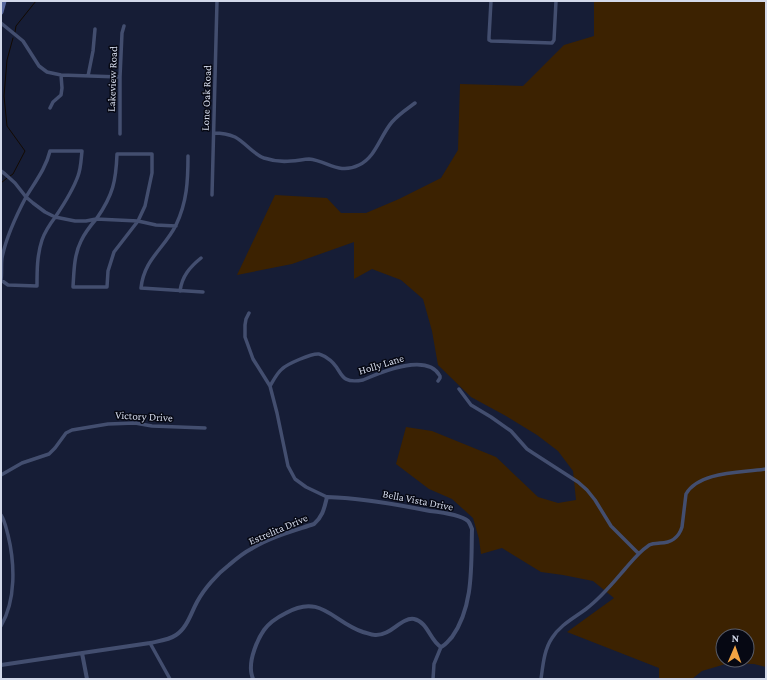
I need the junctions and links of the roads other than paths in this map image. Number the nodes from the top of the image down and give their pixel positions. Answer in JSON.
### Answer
{"nodes":[{"id":1,"x":4,"y":1,"type":"edge"},
{"id":2,"x":218,"y":1,"type":"edge"},
{"id":3,"x":491,"y":1,"type":"edge"},
{"id":4,"x":556,"y":1,"type":"edge"},
{"id":5,"x":1,"y":12,"type":"edge"},
{"id":6,"x":1,"y":23,"type":"edge"},
{"id":7,"x":124,"y":26,"type":"dead end"},
{"id":8,"x":95,"y":29,"type":"dead end"},
{"id":9,"x":61,"y":75,"type":"junction"},
{"id":10,"x":88,"y":76,"type":"junction"},
{"id":11,"x":120,"y":77,"type":"junction"},
{"id":12,"x":416,"y":103,"type":"dead end"},
{"id":13,"x":50,"y":108,"type":"dead end"},
{"id":14,"x":214,"y":133,"type":"junction"},
{"id":15,"x":120,"y":134,"type":"dead end"},
{"id":16,"x":188,"y":156,"type":"dead end"},
{"id":17,"x":1,"y":172,"type":"edge"},
{"id":18,"x":212,"y":195,"type":"dead end"},
{"id":19,"x":26,"y":197,"type":"junction"},
{"id":20,"x":55,"y":217,"type":"junction"},
{"id":21,"x":96,"y":219,"type":"junction"},
{"id":22,"x":138,"y":220,"type":"junction"},
{"id":23,"x":176,"y":226,"type":"junction"},
{"id":24,"x":201,"y":258,"type":"dead end"},
{"id":25,"x":180,"y":291,"type":"junction"},
{"id":26,"x":203,"y":292,"type":"dead end"},
{"id":27,"x":250,"y":313,"type":"dead end"},
{"id":28,"x":438,"y":381,"type":"dead end"},
{"id":29,"x":270,"y":386,"type":"junction"},
{"id":30,"x":459,"y":389,"type":"dead end"},
{"id":31,"x":205,"y":428,"type":"dead end"},
{"id":32,"x":766,"y":469,"type":"edge"},
{"id":33,"x":1,"y":475,"type":"edge"},
{"id":34,"x":327,"y":497,"type":"junction"},
{"id":35,"x":1,"y":515,"type":"edge"},
{"id":36,"x":638,"y":554,"type":"junction"},
{"id":37,"x":1,"y":626,"type":"edge"},
{"id":38,"x":150,"y":643,"type":"junction"},
{"id":39,"x":441,"y":647,"type":"junction"},
{"id":40,"x":82,"y":653,"type":"junction"},
{"id":41,"x":1,"y":666,"type":"edge"},
{"id":42,"x":87,"y":679,"type":"edge"},
{"id":43,"x":170,"y":679,"type":"edge"},
{"id":44,"x":253,"y":679,"type":"edge"},
{"id":45,"x":433,"y":679,"type":"edge"},
{"id":46,"x":541,"y":679,"type":"edge"}],
"edges":[{"from":1,"to":5,"type":"main road"},
{"from":2,"to":14,"type":"street","name":"Lone Oak Road"},
{"from":3,"to":4,"type":"street"},
{"from":6,"to":9,"type":"street"},
{"from":7,"to":11,"type":"street","name":"Lakeview Road"},
{"from":8,"to":10,"type":"street"},
{"from":9,"to":10,"type":"street"},
{"from":9,"to":13,"type":"street"},
{"from":10,"to":11,"type":"street"},
{"from":11,"to":15,"type":"street","name":"Lakeview Road"},
{"from":12,"to":14,"type":"street"},
{"from":14,"to":18,"type":"street","name":"Lone Oak Road"},
{"from":16,"to":23,"type":"street"},
{"from":17,"to":19,"type":"street"},
{"from":19,"to":20,"type":"street"},
{"from":19,"to":20,"type":"street"},
{"from":19,"to":20,"type":"street"},
{"from":20,"to":21,"type":"street"},
{"from":21,"to":22,"type":"street"},
{"from":21,"to":22,"type":"street"},
{"from":21,"to":22,"type":"street"},
{"from":22,"to":23,"type":"street"},
{"from":23,"to":25,"type":"street"},
{"from":24,"to":25,"type":"street"},
{"from":25,"to":26,"type":"street"},
{"from":27,"to":29,"type":"street"},
{"from":28,"to":29,"type":"street","name":"Holly Lane"},
{"from":29,"to":34,"type":"street"},
{"from":30,"to":36,"type":"street"},
{"from":31,"to":33,"type":"street","name":"Victory Drive"},
{"from":32,"to":36,"type":"street"},
{"from":34,"to":38,"type":"street","name":"Estrelita Drive"},
{"from":34,"to":39,"type":"street","name":"Bella Vista Drive"},
{"from":35,"to":37,"type":"street"},
{"from":36,"to":46,"type":"street"},
{"from":38,"to":40,"type":"street","name":"Estrelita Drive"},
{"from":38,"to":43,"type":"street"},
{"from":39,"to":44,"type":"street"},
{"from":39,"to":45,"type":"street"},
{"from":40,"to":41,"type":"street","name":"Estrelita Drive"},
{"from":40,"to":42,"type":"street"}]}
